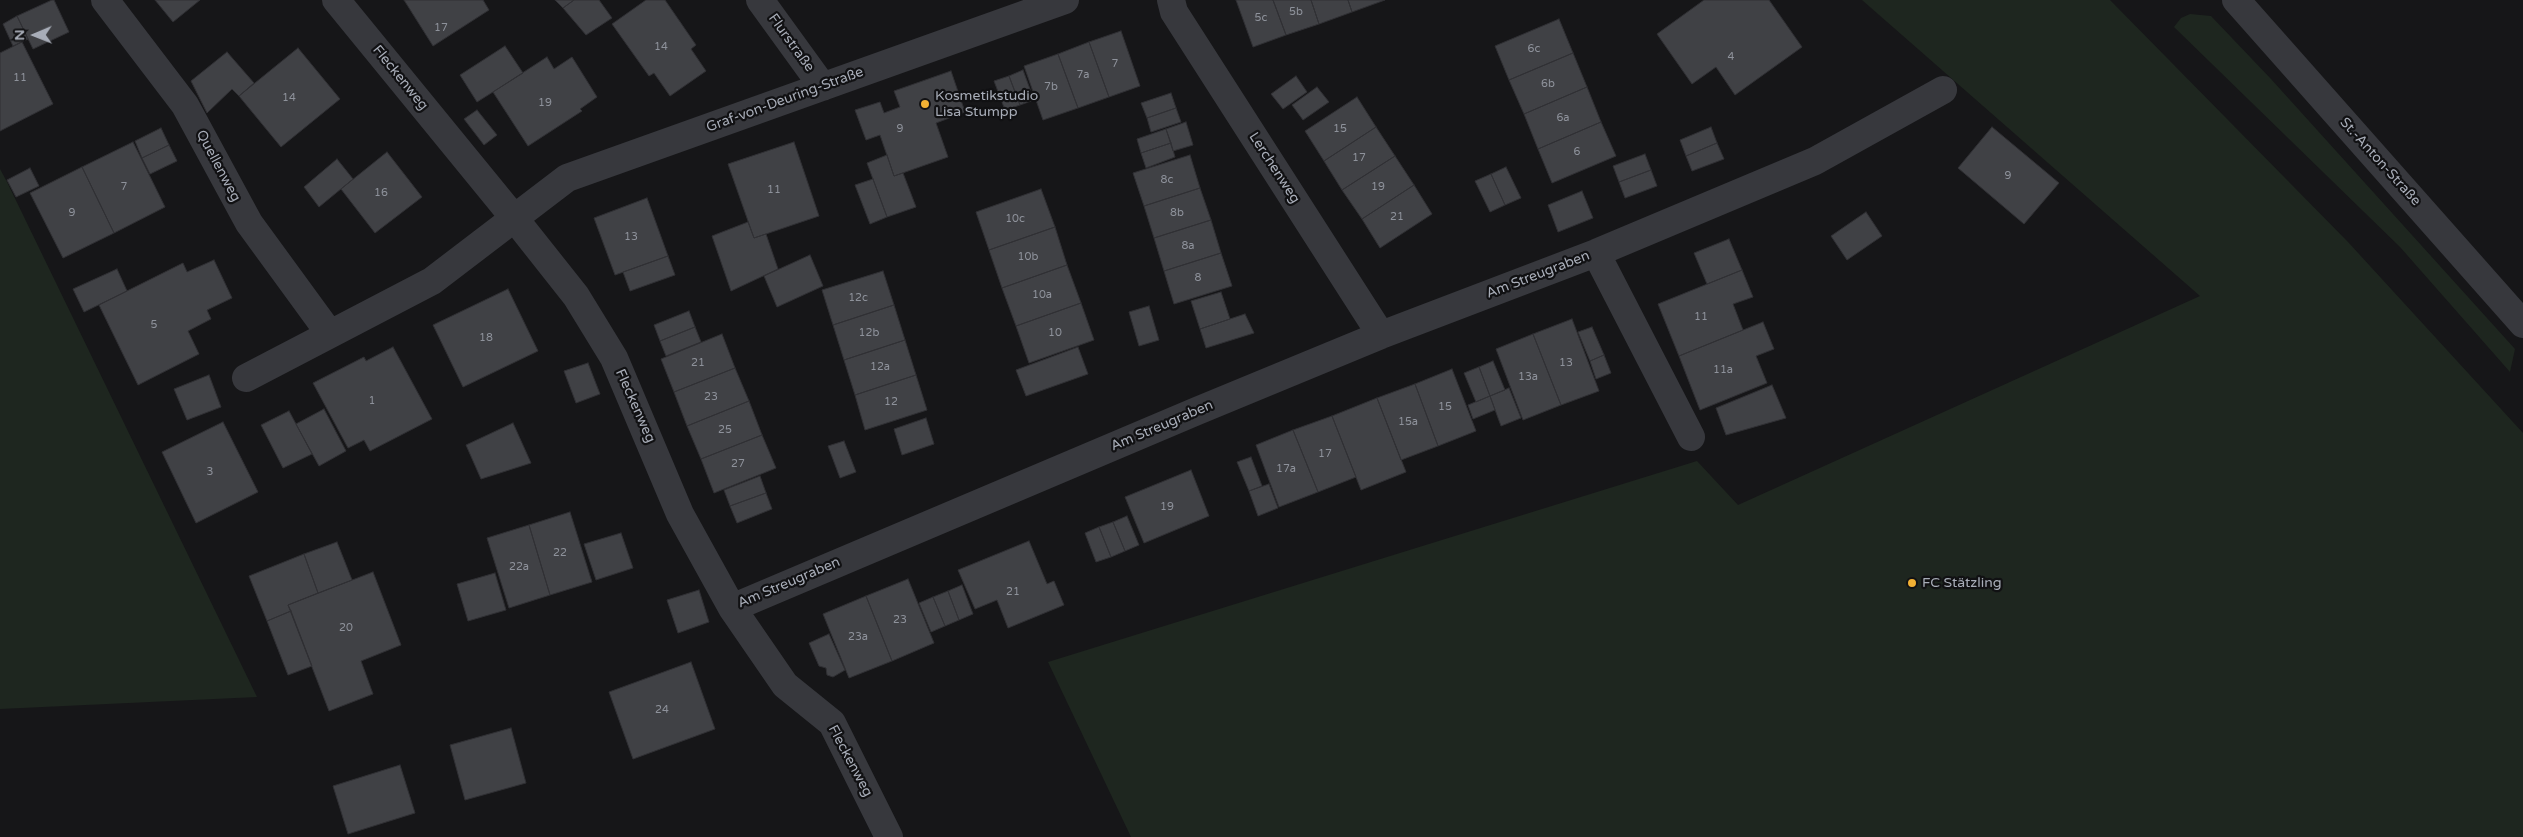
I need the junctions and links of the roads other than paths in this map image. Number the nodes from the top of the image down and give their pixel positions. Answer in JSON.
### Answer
{"nodes":[{"id":1,"x":104,"y":0,"type":"edge"},
{"id":2,"x":336,"y":0,"type":"edge"},
{"id":3,"x":760,"y":0,"type":"edge"},
{"id":4,"x":1065,"y":0,"type":"edge"},
{"id":5,"x":1171,"y":0,"type":"edge"},
{"id":6,"x":2236,"y":0,"type":"edge"},
{"id":7,"x":823,"y":87,"type":"junction"},
{"id":8,"x":1943,"y":90,"type":"dead end"},
{"id":9,"x":516,"y":219,"type":"junction"},
{"id":10,"x":1596,"y":252,"type":"junction"},
{"id":11,"x":2523,"y":324,"type":"edge"},
{"id":12,"x":330,"y":334,"type":"junction"},
{"id":13,"x":1381,"y":335,"type":"junction"},
{"id":14,"x":246,"y":378,"type":"dead end"},
{"id":15,"x":1691,"y":437,"type":"dead end"},
{"id":16,"x":732,"y":608,"type":"junction"},
{"id":17,"x":889,"y":837,"type":"edge"}],
"edges":[{"from":1,"to":12,"type":"street","name":"Quellenweg"},
{"from":2,"to":9,"type":"street","name":"Fleckenweg"},
{"from":3,"to":7,"type":"street","name":"Flurstraße"},
{"from":4,"to":7,"type":"street","name":"Graf-von-Deuring-Straße"},
{"from":5,"to":13,"type":"street","name":"Lerchenweg"},
{"from":6,"to":11,"type":"street","name":"St.-Anton-Straße"},
{"from":7,"to":9,"type":"street","name":"Graf-von-Deuring-Straße"},
{"from":8,"to":10,"type":"street","name":"Am Streugraben"},
{"from":9,"to":12,"type":"street"},
{"from":9,"to":16,"type":"street","name":"Fleckenweg"},
{"from":10,"to":13,"type":"street","name":"Am Streugraben"},
{"from":10,"to":15,"type":"street","name":"Am Streugraben"},
{"from":12,"to":14,"type":"street"},
{"from":13,"to":16,"type":"street","name":"Am Streugraben"},
{"from":16,"to":17,"type":"street","name":"Fleckenweg"}]}
